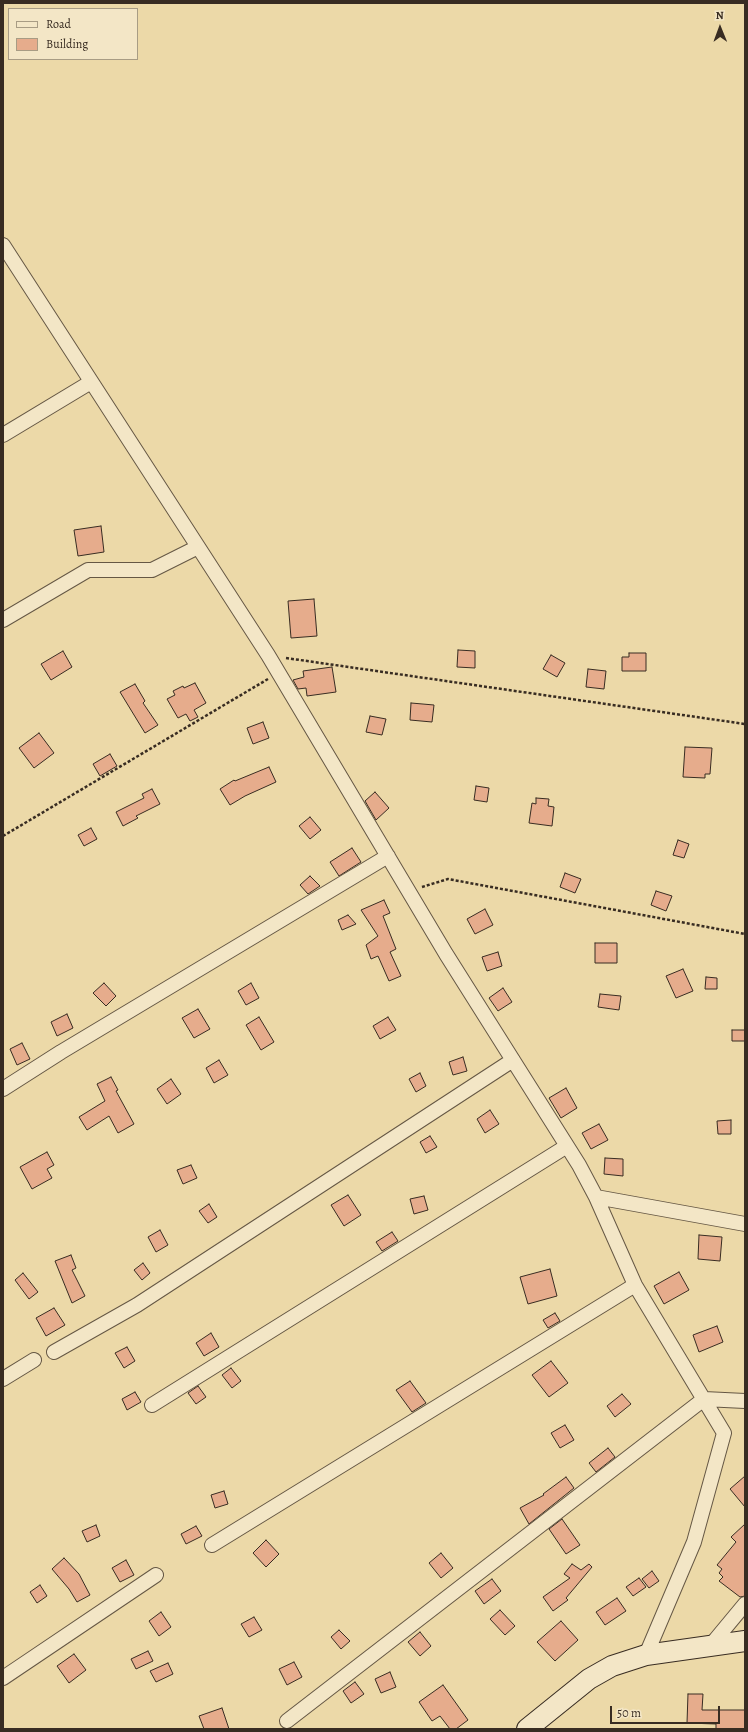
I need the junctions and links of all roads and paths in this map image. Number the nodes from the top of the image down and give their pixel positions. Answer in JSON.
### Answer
{"nodes":[{"id":1,"x":3,"y":245,"type":"edge"},
{"id":2,"x":91,"y":382,"type":"junction"},
{"id":3,"x":3,"y":435,"type":"edge"},
{"id":4,"x":198,"y":547,"type":"junction"},
{"id":5,"x":3,"y":620,"type":"edge"},
{"id":6,"x":268,"y":655,"type":"junction"},
{"id":7,"x":278,"y":673,"type":"junction"},
{"id":8,"x":745,"y":724,"type":"edge"},
{"id":9,"x":3,"y":836,"type":"edge"},
{"id":10,"x":388,"y":856,"type":"junction"},
{"id":11,"x":408,"y":891,"type":"junction"},
{"id":12,"x":745,"y":934,"type":"edge"},
{"id":13,"x":513,"y":1060,"type":"junction"},
{"id":14,"x":3,"y":1089,"type":"edge"},
{"id":15,"x":567,"y":1146,"type":"junction"},
{"id":16,"x":596,"y":1197,"type":"junction"},
{"id":17,"x":745,"y":1224,"type":"edge"},
{"id":18,"x":635,"y":1285,"type":"junction"},
{"id":19,"x":54,"y":1352,"type":"dead end"},
{"id":20,"x":34,"y":1360,"type":"dead end"},
{"id":21,"x":3,"y":1379,"type":"edge"},
{"id":22,"x":704,"y":1400,"type":"junction"},
{"id":23,"x":745,"y":1401,"type":"edge"},
{"id":24,"x":152,"y":1406,"type":"dead end"},
{"id":25,"x":212,"y":1545,"type":"dead end"},
{"id":26,"x":156,"y":1575,"type":"dead end"},
{"id":27,"x":745,"y":1604,"type":"edge"},
{"id":28,"x":745,"y":1641,"type":"edge"},
{"id":29,"x":712,"y":1645,"type":"junction"},
{"id":30,"x":646,"y":1655,"type":"junction"},
{"id":31,"x":3,"y":1678,"type":"edge"},
{"id":32,"x":287,"y":1722,"type":"dead end"},
{"id":33,"x":527,"y":1729,"type":"edge"}],
"edges":[{"from":1,"to":2,"type":"street"},
{"from":2,"to":3,"type":"street"},
{"from":2,"to":4,"type":"street"},
{"from":4,"to":5,"type":"street"},
{"from":4,"to":6,"type":"street"},
{"from":6,"to":7,"type":"street"},
{"from":6,"to":8,"type":"path"},
{"from":7,"to":9,"type":"path"},
{"from":7,"to":10,"type":"street"},
{"from":10,"to":11,"type":"street"},
{"from":10,"to":14,"type":"street"},
{"from":11,"to":12,"type":"path"},
{"from":11,"to":13,"type":"street"},
{"from":13,"to":15,"type":"street"},
{"from":13,"to":19,"type":"street"},
{"from":15,"to":16,"type":"street"},
{"from":15,"to":24,"type":"street"},
{"from":16,"to":17,"type":"street"},
{"from":16,"to":18,"type":"street"},
{"from":18,"to":22,"type":"street"},
{"from":18,"to":25,"type":"street"},
{"from":20,"to":21,"type":"street"},
{"from":22,"to":23,"type":"street"},
{"from":22,"to":30,"type":"street"},
{"from":22,"to":32,"type":"street"},
{"from":26,"to":31,"type":"street"},
{"from":27,"to":29,"type":"street"},
{"from":28,"to":29,"type":"street"},
{"from":29,"to":30,"type":"street"},
{"from":30,"to":33,"type":"street"}]}
